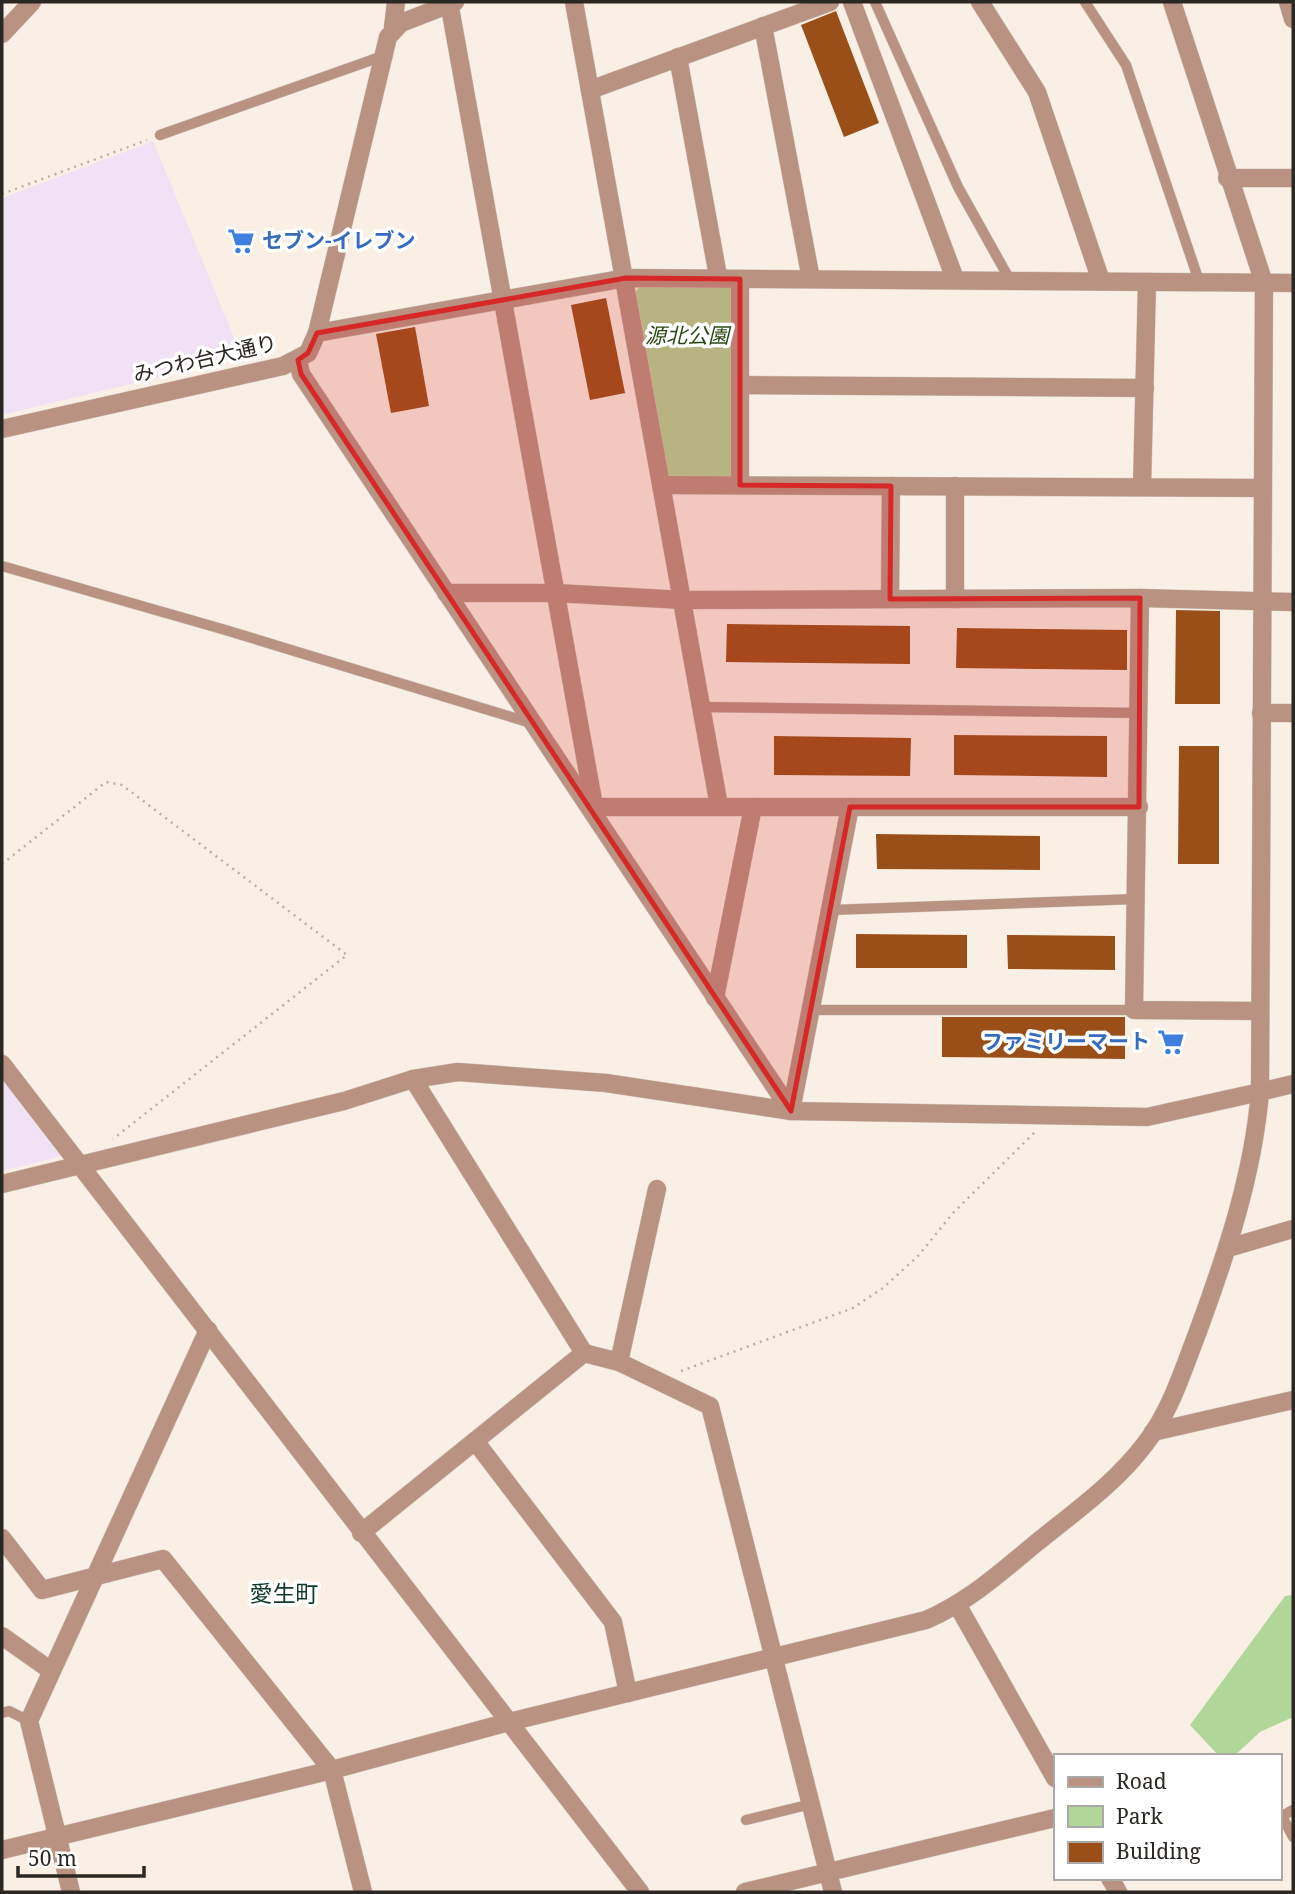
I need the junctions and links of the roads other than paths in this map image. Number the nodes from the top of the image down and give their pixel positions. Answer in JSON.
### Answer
{"nodes":[{"id":1,"x":32,"y":2,"type":"edge"},
{"id":2,"x":396,"y":2,"type":"edge"},
{"id":3,"x":574,"y":2,"type":"edge"},
{"id":4,"x":830,"y":2,"type":"edge"},
{"id":5,"x":852,"y":2,"type":"edge"},
{"id":6,"x":875,"y":2,"type":"edge"},
{"id":7,"x":980,"y":2,"type":"edge"},
{"id":8,"x":1085,"y":2,"type":"edge"},
{"id":9,"x":1172,"y":2,"type":"edge"},
{"id":10,"x":1287,"y":2,"type":"edge"},
{"id":11,"x":451,"y":3,"type":"edge"},
{"id":12,"x":1293,"y":19,"type":"edge"},
{"id":13,"x":763,"y":26,"type":"junction"},
{"id":14,"x":393,"y":27,"type":"junction"},
{"id":15,"x":2,"y":34,"type":"edge"},
{"id":16,"x":383,"y":56,"type":"junction"},
{"id":17,"x":678,"y":57,"type":"junction"},
{"id":18,"x":590,"y":90,"type":"junction"},
{"id":19,"x":160,"y":135,"type":"road end"},
{"id":20,"x":1227,"y":178,"type":"junction"},
{"id":21,"x":1293,"y":178,"type":"edge"},
{"id":22,"x":718,"y":276,"type":"junction"},
{"id":23,"x":626,"y":278,"type":"junction"},
{"id":24,"x":740,"y":279,"type":"junction"},
{"id":25,"x":811,"y":279,"type":"junction"},
{"id":26,"x":956,"y":279,"type":"junction"},
{"id":27,"x":1010,"y":280,"type":"junction"},
{"id":28,"x":1101,"y":281,"type":"junction"},
{"id":29,"x":1199,"y":281,"type":"junction"},
{"id":30,"x":1147,"y":282,"type":"junction"},
{"id":31,"x":1264,"y":283,"type":"junction"},
{"id":32,"x":1293,"y":283,"type":"edge"},
{"id":33,"x":503,"y":299,"type":"junction"},
{"id":34,"x":317,"y":333,"type":"junction"},
{"id":35,"x":298,"y":360,"type":"junction"},
{"id":36,"x":740,"y":385,"type":"junction"},
{"id":37,"x":1145,"y":388,"type":"junction"},
{"id":38,"x":2,"y":429,"type":"edge"},
{"id":39,"x":663,"y":485,"type":"junction"},
{"id":40,"x":740,"y":485,"type":"junction"},
{"id":41,"x":891,"y":486,"type":"junction"},
{"id":42,"x":955,"y":486,"type":"junction"},
{"id":43,"x":1142,"y":487,"type":"junction"},
{"id":44,"x":1261,"y":488,"type":"junction"},
{"id":45,"x":2,"y":566,"type":"edge"},
{"id":46,"x":446,"y":593,"type":"junction"},
{"id":47,"x":556,"y":593,"type":"junction"},
{"id":48,"x":1140,"y":598,"type":"junction"},
{"id":49,"x":890,"y":599,"type":"junction"},
{"id":50,"x":955,"y":599,"type":"junction"},
{"id":51,"x":682,"y":600,"type":"junction"},
{"id":52,"x":1293,"y":602,"type":"edge"},
{"id":53,"x":1262,"y":603,"type":"junction"},
{"id":54,"x":702,"y":707,"type":"junction"},
{"id":55,"x":1139,"y":713,"type":"junction"},
{"id":56,"x":1261,"y":713,"type":"junction"},
{"id":57,"x":1293,"y":713,"type":"edge"},
{"id":58,"x":531,"y":723,"type":"junction"},
{"id":59,"x":719,"y":806,"type":"junction"},
{"id":60,"x":753,"y":807,"type":"junction"},
{"id":61,"x":850,"y":807,"type":"junction"},
{"id":62,"x":1139,"y":807,"type":"junction"},
{"id":63,"x":596,"y":815,"type":"junction"},
{"id":64,"x":1137,"y":899,"type":"junction"},
{"id":65,"x":831,"y":910,"type":"junction"},
{"id":66,"x":715,"y":998,"type":"junction"},
{"id":67,"x":810,"y":1010,"type":"junction"},
{"id":68,"x":1134,"y":1010,"type":"junction"},
{"id":69,"x":1260,"y":1012,"type":"junction"},
{"id":70,"x":2,"y":1063,"type":"edge"},
{"id":71,"x":413,"y":1079,"type":"junction"},
{"id":72,"x":1293,"y":1084,"type":"edge"},
{"id":73,"x":1260,"y":1092,"type":"junction"},
{"id":74,"x":791,"y":1111,"type":"junction"},
{"id":75,"x":80,"y":1166,"type":"junction"},
{"id":76,"x":2,"y":1184,"type":"edge"},
{"id":77,"x":657,"y":1189,"type":"dead end"},
{"id":78,"x":1293,"y":1229,"type":"edge"},
{"id":79,"x":1228,"y":1248,"type":"junction"},
{"id":80,"x":208,"y":1330,"type":"junction"},
{"id":81,"x":584,"y":1353,"type":"junction"},
{"id":82,"x":619,"y":1362,"type":"junction"},
{"id":83,"x":1293,"y":1400,"type":"edge"},
{"id":84,"x":1153,"y":1432,"type":"junction"},
{"id":85,"x":475,"y":1441,"type":"junction"},
{"id":86,"x":361,"y":1533,"type":"junction"},
{"id":87,"x":2,"y":1538,"type":"edge"},
{"id":88,"x":94,"y":1576,"type":"junction"},
{"id":89,"x":958,"y":1606,"type":"junction"},
{"id":90,"x":2,"y":1636,"type":"edge"},
{"id":91,"x":775,"y":1657,"type":"junction"},
{"id":92,"x":50,"y":1670,"type":"junction"},
{"id":93,"x":628,"y":1693,"type":"junction"},
{"id":94,"x":2,"y":1713,"type":"edge"},
{"id":95,"x":29,"y":1721,"type":"junction"},
{"id":96,"x":509,"y":1722,"type":"junction"},
{"id":97,"x":332,"y":1770,"type":"junction"},
{"id":98,"x":1054,"y":1776,"type":"edge"},
{"id":99,"x":811,"y":1804,"type":"junction"},
{"id":100,"x":1293,"y":1810,"type":"edge"},
{"id":101,"x":1054,"y":1818,"type":"edge"},
{"id":102,"x":746,"y":1820,"type":"dead end"},
{"id":103,"x":57,"y":1835,"type":"junction"},
{"id":104,"x":1293,"y":1837,"type":"edge"},
{"id":105,"x":2,"y":1848,"type":"edge"},
{"id":106,"x":828,"y":1872,"type":"junction"},
{"id":107,"x":71,"y":1892,"type":"edge"},
{"id":108,"x":363,"y":1892,"type":"edge"},
{"id":109,"x":639,"y":1892,"type":"edge"},
{"id":110,"x":745,"y":1892,"type":"edge"},
{"id":111,"x":833,"y":1892,"type":"edge"}],
"edges":[{"from":1,"to":15,"type":"street"},
{"from":2,"to":14,"type":"street","name":"みつわ台大通り"},
{"from":3,"to":18,"type":"street"},
{"from":4,"to":13,"type":"street"},
{"from":5,"to":26,"type":"street"},
{"from":6,"to":27,"type":"lane"},
{"from":7,"to":28,"type":"street"},
{"from":8,"to":29,"type":"lane"},
{"from":9,"to":20,"type":"street"},
{"from":10,"to":12,"type":"street"},
{"from":11,"to":14,"type":"street"},
{"from":11,"to":33,"type":"street"},
{"from":13,"to":17,"type":"street"},
{"from":13,"to":25,"type":"street"},
{"from":14,"to":16,"type":"street","name":"みつわ台大通り"},
{"from":16,"to":19,"type":"lane"},
{"from":16,"to":34,"type":"street","name":"みつわ台大通り"},
{"from":17,"to":18,"type":"street"},
{"from":17,"to":22,"type":"street"},
{"from":18,"to":23,"type":"street"},
{"from":20,"to":21,"type":"street"},
{"from":20,"to":31,"type":"street"},
{"from":22,"to":23,"type":"street"},
{"from":22,"to":24,"type":"street"},
{"from":23,"to":33,"type":"street"},
{"from":23,"to":39,"type":"street"},
{"from":24,"to":25,"type":"street"},
{"from":24,"to":36,"type":"street"},
{"from":25,"to":26,"type":"street"},
{"from":26,"to":27,"type":"street"},
{"from":27,"to":28,"type":"street"},
{"from":28,"to":30,"type":"street"},
{"from":29,"to":30,"type":"street"},
{"from":29,"to":31,"type":"street"},
{"from":30,"to":37,"type":"street"},
{"from":31,"to":32,"type":"street"},
{"from":31,"to":44,"type":"street"},
{"from":33,"to":34,"type":"street"},
{"from":33,"to":47,"type":"street"},
{"from":34,"to":35,"type":"street","name":"みつわ台大通り"},
{"from":35,"to":38,"type":"street","name":"みつわ台大通り"},
{"from":35,"to":46,"type":"street"},
{"from":36,"to":37,"type":"street"},
{"from":36,"to":40,"type":"street"},
{"from":37,"to":43,"type":"street"},
{"from":39,"to":40,"type":"street"},
{"from":39,"to":51,"type":"street"},
{"from":40,"to":41,"type":"street"},
{"from":41,"to":42,"type":"street"},
{"from":41,"to":49,"type":"street"},
{"from":42,"to":43,"type":"street"},
{"from":42,"to":50,"type":"street"},
{"from":43,"to":44,"type":"street"},
{"from":44,"to":53,"type":"street"},
{"from":45,"to":58,"type":"lane"},
{"from":46,"to":47,"type":"street"},
{"from":46,"to":58,"type":"street"},
{"from":47,"to":51,"type":"street"},
{"from":47,"to":63,"type":"street"},
{"from":48,"to":50,"type":"street"},
{"from":48,"to":53,"type":"street"},
{"from":48,"to":55,"type":"street"},
{"from":49,"to":50,"type":"street"},
{"from":49,"to":51,"type":"street"},
{"from":51,"to":54,"type":"street"},
{"from":52,"to":53,"type":"street"},
{"from":53,"to":56,"type":"street"},
{"from":54,"to":55,"type":"lane"},
{"from":54,"to":59,"type":"street"},
{"from":55,"to":62,"type":"street"},
{"from":56,"to":57,"type":"street"},
{"from":56,"to":69,"type":"street"},
{"from":58,"to":63,"type":"street"},
{"from":59,"to":60,"type":"street"},
{"from":59,"to":63,"type":"street"},
{"from":60,"to":61,"type":"street"},
{"from":60,"to":66,"type":"street"},
{"from":61,"to":62,"type":"street"},
{"from":61,"to":65,"type":"street"},
{"from":62,"to":64,"type":"street"},
{"from":63,"to":66,"type":"street"},
{"from":64,"to":65,"type":"lane"},
{"from":64,"to":68,"type":"street"},
{"from":65,"to":67,"type":"street"},
{"from":66,"to":74,"type":"street"},
{"from":67,"to":68,"type":"lane"},
{"from":67,"to":74,"type":"street"},
{"from":68,"to":69,"type":"street"},
{"from":69,"to":73,"type":"street"},
{"from":70,"to":75,"type":"street"},
{"from":71,"to":74,"type":"street"},
{"from":71,"to":75,"type":"street"},
{"from":71,"to":81,"type":"street"},
{"from":72,"to":73,"type":"street"},
{"from":73,"to":74,"type":"street"},
{"from":73,"to":79,"type":"street"},
{"from":75,"to":76,"type":"street"},
{"from":75,"to":80,"type":"street"},
{"from":77,"to":82,"type":"street"},
{"from":78,"to":79,"type":"street"},
{"from":79,"to":84,"type":"street"},
{"from":80,"to":86,"type":"street"},
{"from":80,"to":88,"type":"street"},
{"from":81,"to":82,"type":"street"},
{"from":81,"to":85,"type":"street"},
{"from":82,"to":91,"type":"street"},
{"from":83,"to":84,"type":"street"},
{"from":84,"to":89,"type":"street"},
{"from":85,"to":86,"type":"street"},
{"from":85,"to":93,"type":"street"},
{"from":86,"to":96,"type":"street"},
{"from":87,"to":88,"type":"street"},
{"from":88,"to":92,"type":"street"},
{"from":88,"to":97,"type":"street"},
{"from":89,"to":91,"type":"street"},
{"from":89,"to":98,"type":"street"},
{"from":90,"to":92,"type":"street"},
{"from":91,"to":93,"type":"street"},
{"from":91,"to":99,"type":"street"},
{"from":92,"to":95,"type":"street"},
{"from":93,"to":96,"type":"street"},
{"from":94,"to":95,"type":"lane"},
{"from":95,"to":103,"type":"street"},
{"from":96,"to":97,"type":"street"},
{"from":96,"to":109,"type":"street"},
{"from":97,"to":103,"type":"street"},
{"from":97,"to":108,"type":"street"},
{"from":99,"to":102,"type":"lane"},
{"from":99,"to":106,"type":"street"},
{"from":100,"to":104,"type":"lane"},
{"from":101,"to":106,"type":"street"},
{"from":103,"to":105,"type":"street"},
{"from":103,"to":107,"type":"street"},
{"from":106,"to":110,"type":"street"},
{"from":106,"to":111,"type":"street"}]}
